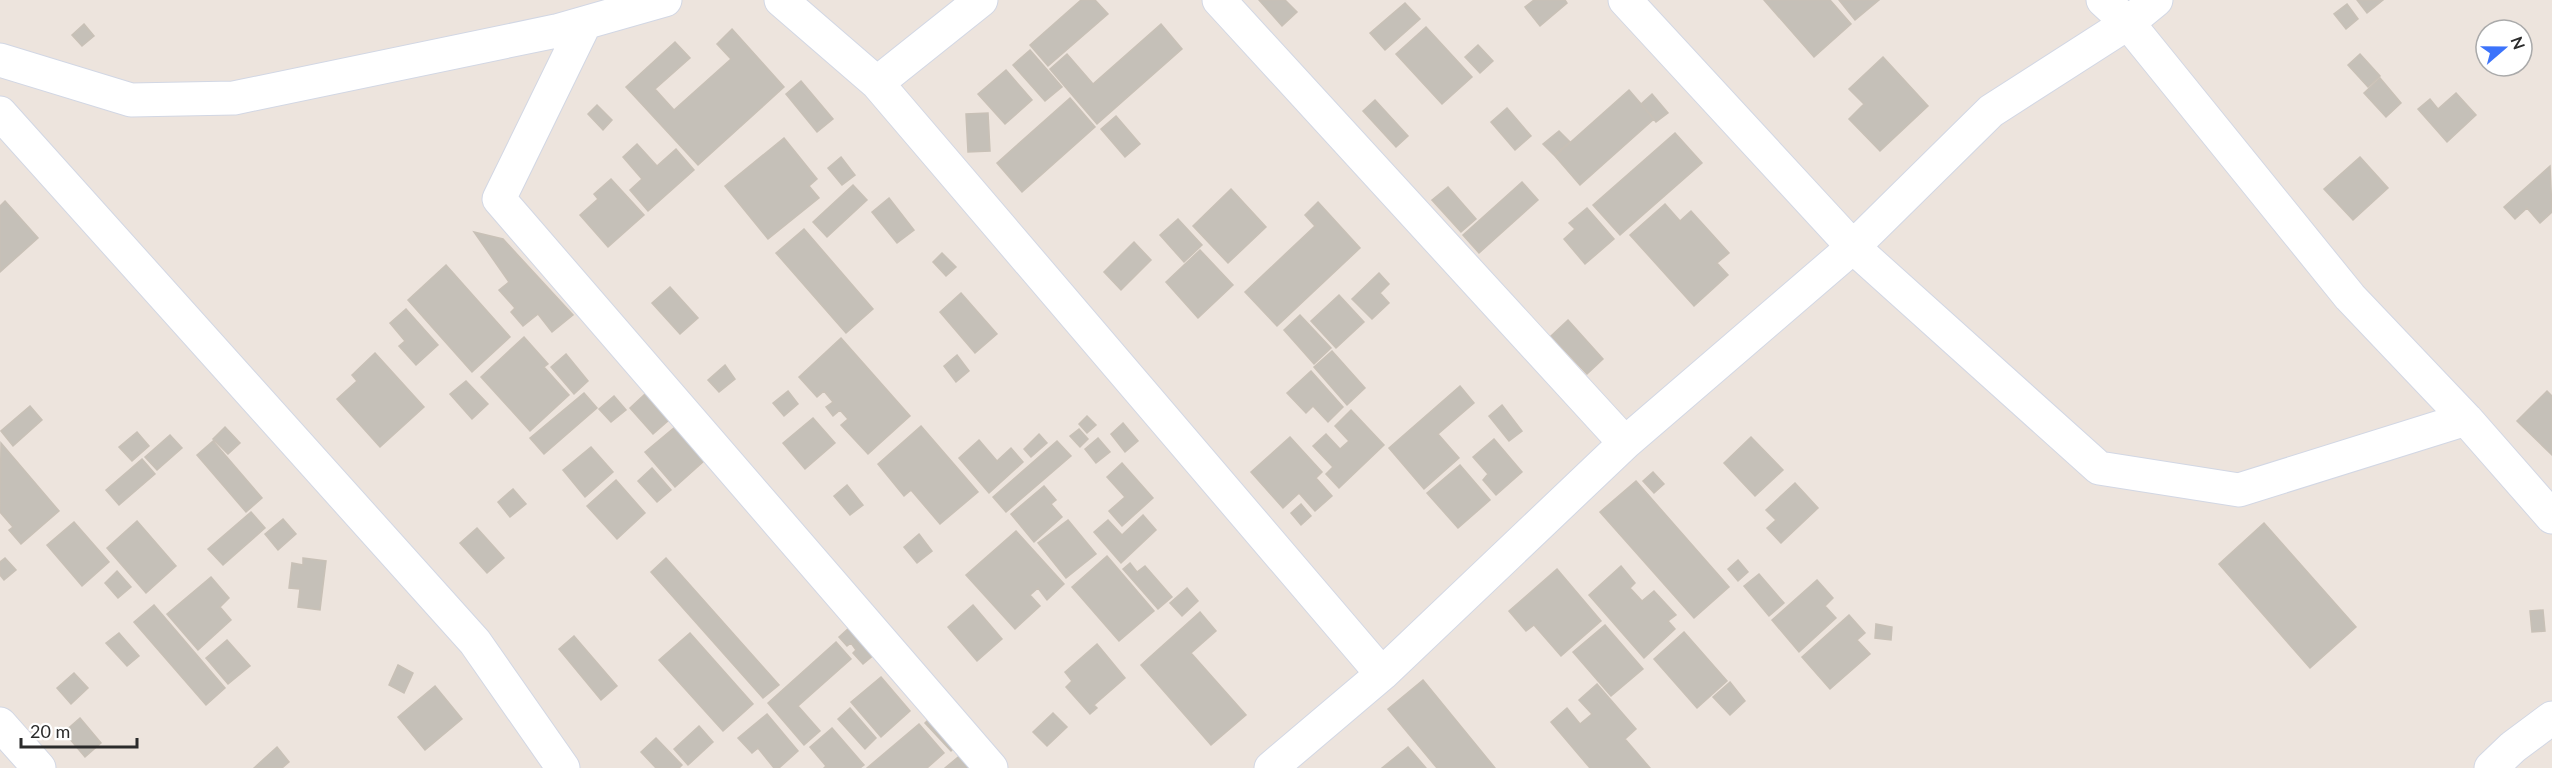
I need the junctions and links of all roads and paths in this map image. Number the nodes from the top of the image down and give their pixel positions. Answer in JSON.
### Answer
{"nodes":[{"id":1,"x":665,"y":0,"type":"edge"},
{"id":2,"x":781,"y":0,"type":"edge"},
{"id":3,"x":981,"y":0,"type":"edge"},
{"id":4,"x":1219,"y":0,"type":"edge"},
{"id":5,"x":1625,"y":0,"type":"edge"},
{"id":6,"x":2103,"y":0,"type":"edge"},
{"id":7,"x":2156,"y":0,"type":"edge"},
{"id":8,"x":585,"y":23,"type":"junction"},
{"id":9,"x":2128,"y":23,"type":"junction"},
{"id":10,"x":0,"y":60,"type":"edge"},
{"id":11,"x":877,"y":82,"type":"junction"},
{"id":12,"x":0,"y":112,"type":"edge"},
{"id":13,"x":1853,"y":247,"type":"junction"},
{"id":14,"x":2466,"y":419,"type":"junction"},
{"id":15,"x":1625,"y":443,"type":"junction"},
{"id":16,"x":2552,"y":517,"type":"edge"},
{"id":17,"x":1382,"y":674,"type":"junction"},
{"id":18,"x":2552,"y":718,"type":"edge"},
{"id":19,"x":0,"y":724,"type":"edge"},
{"id":20,"x":2507,"y":761,"type":"edge"},
{"id":21,"x":39,"y":768,"type":"edge"},
{"id":22,"x":563,"y":768,"type":"edge"},
{"id":23,"x":991,"y":768,"type":"edge"},
{"id":24,"x":1271,"y":768,"type":"edge"}],
"edges":[{"from":1,"to":8,"type":"street"},
{"from":2,"to":11,"type":"street"},
{"from":3,"to":11,"type":"street"},
{"from":4,"to":15,"type":"street"},
{"from":5,"to":13,"type":"street"},
{"from":6,"to":9,"type":"street"},
{"from":7,"to":9,"type":"street"},
{"from":8,"to":10,"type":"street"},
{"from":8,"to":23,"type":"street"},
{"from":9,"to":13,"type":"street"},
{"from":9,"to":14,"type":"street"},
{"from":11,"to":17,"type":"street"},
{"from":12,"to":22,"type":"street"},
{"from":13,"to":14,"type":"street"},
{"from":13,"to":15,"type":"street"},
{"from":14,"to":16,"type":"street"},
{"from":15,"to":17,"type":"street"},
{"from":17,"to":24,"type":"street"},
{"from":18,"to":20,"type":"street"},
{"from":19,"to":21,"type":"street"}]}
